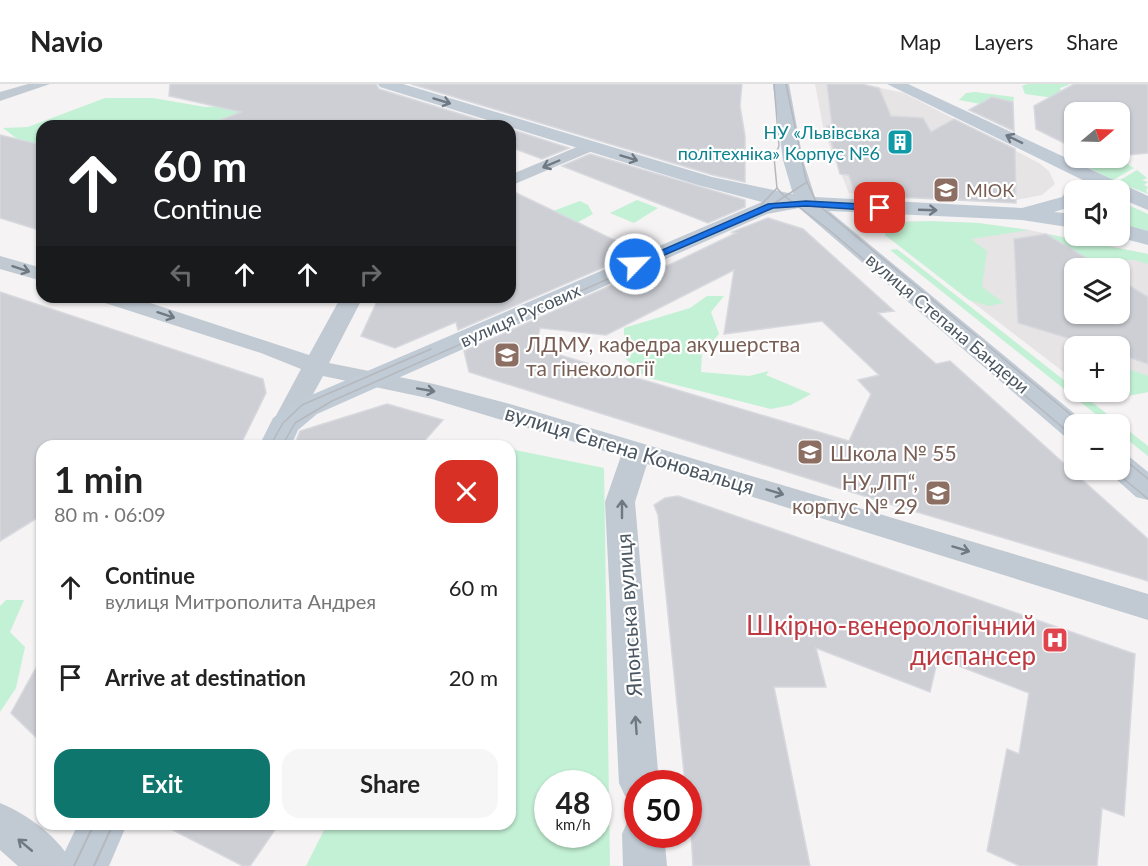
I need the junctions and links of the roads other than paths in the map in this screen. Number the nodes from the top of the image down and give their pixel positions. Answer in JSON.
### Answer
{"nodes":[{"id":1,"x":43,"y":84,"type":"edge"},
{"id":2,"x":386,"y":84,"type":"edge"},
{"id":3,"x":781,"y":84,"type":"edge"},
{"id":4,"x":895,"y":84,"type":"edge"},
{"id":5,"x":0,"y":97,"type":"edge"},
{"id":6,"x":505,"y":120,"type":"edge"},
{"id":7,"x":516,"y":123,"type":"edge"},
{"id":8,"x":591,"y":146,"type":"junction"},
{"id":9,"x":1064,"y":164,"type":"edge"},
{"id":10,"x":1072,"y":168,"type":"edge"},
{"id":11,"x":516,"y":178,"type":"edge"},
{"id":12,"x":1064,"y":202,"type":"edge"},
{"id":13,"x":806,"y":203,"type":"junction"},
{"id":14,"x":1148,"y":204,"type":"edge"},
{"id":15,"x":1022,"y":214,"type":"junction"},
{"id":16,"x":1064,"y":220,"type":"edge"},
{"id":17,"x":1130,"y":233,"type":"edge"},
{"id":18,"x":1148,"y":237,"type":"edge"},
{"id":19,"x":0,"y":262,"type":"edge"},
{"id":20,"x":36,"y":273,"type":"edge"},
{"id":21,"x":129,"y":303,"type":"edge"},
{"id":22,"x":349,"y":303,"type":"edge"},
{"id":23,"x":317,"y":368,"type":"junction"},
{"id":24,"x":369,"y":380,"type":"junction"},
{"id":25,"x":1064,"y":420,"type":"edge"},
{"id":26,"x":279,"y":435,"type":"edge"},
{"id":27,"x":637,"y":450,"type":"junction"},
{"id":28,"x":1130,"y":474,"type":"edge"},
{"id":29,"x":1148,"y":489,"type":"edge"},
{"id":30,"x":1148,"y":607,"type":"edge"},
{"id":31,"x":638,"y":770,"type":"edge"},
{"id":32,"x":0,"y":824,"type":"edge"},
{"id":33,"x":100,"y":830,"type":"edge"},
{"id":34,"x":644,"y":848,"type":"edge"},
{"id":35,"x":51,"y":866,"type":"edge"},
{"id":36,"x":83,"y":866,"type":"edge"},
{"id":37,"x":645,"y":866,"type":"edge"}],
"edges":[{"from":1,"to":5,"type":"street"},
{"from":2,"to":6,"type":"main road","one_way":true},
{"from":3,"to":13,"type":"main road"},
{"from":9,"to":4,"type":"main road","one_way":true},
{"from":7,"to":8,"type":"main road","one_way":true},
{"from":8,"to":11,"type":"street","one_way":true},
{"from":8,"to":13,"type":"main road","one_way":true},
{"from":10,"to":14,"type":"main road"},
{"from":12,"to":15,"type":"main road"},
{"from":13,"to":15,"type":"main road","one_way":true},
{"from":13,"to":24,"type":"main road","name":"вулиця Русових"},
{"from":13,"to":25,"type":"main road","name":"вулиця Степана Бандери"},
{"from":15,"to":16,"type":"main road"},
{"from":17,"to":18,"type":"main road"},
{"from":19,"to":20,"type":"street","one_way":true},
{"from":21,"to":23,"type":"street","name":"вулиця Євгена Коновальця","one_way":true},
{"from":22,"to":23,"type":"street"},
{"from":23,"to":24,"type":"street","name":"вулиця Євгена Коновальця"},
{"from":23,"to":26,"type":"street"},
{"from":24,"to":26,"type":"main road","name":"вулиця Русових"},
{"from":24,"to":27,"type":"street","name":"вулиця Євгена Коновальця","one_way":true},
{"from":27,"to":30,"type":"street","name":"вулиця Євгена Коновальця","one_way":true},
{"from":31,"to":27,"type":"street","name":"Японська вулиця","one_way":true},
{"from":28,"to":29,"type":"main road"},
{"from":35,"to":32,"type":"street","one_way":true},
{"from":33,"to":36,"type":"main road"},
{"from":34,"to":37,"type":"street"}]}
